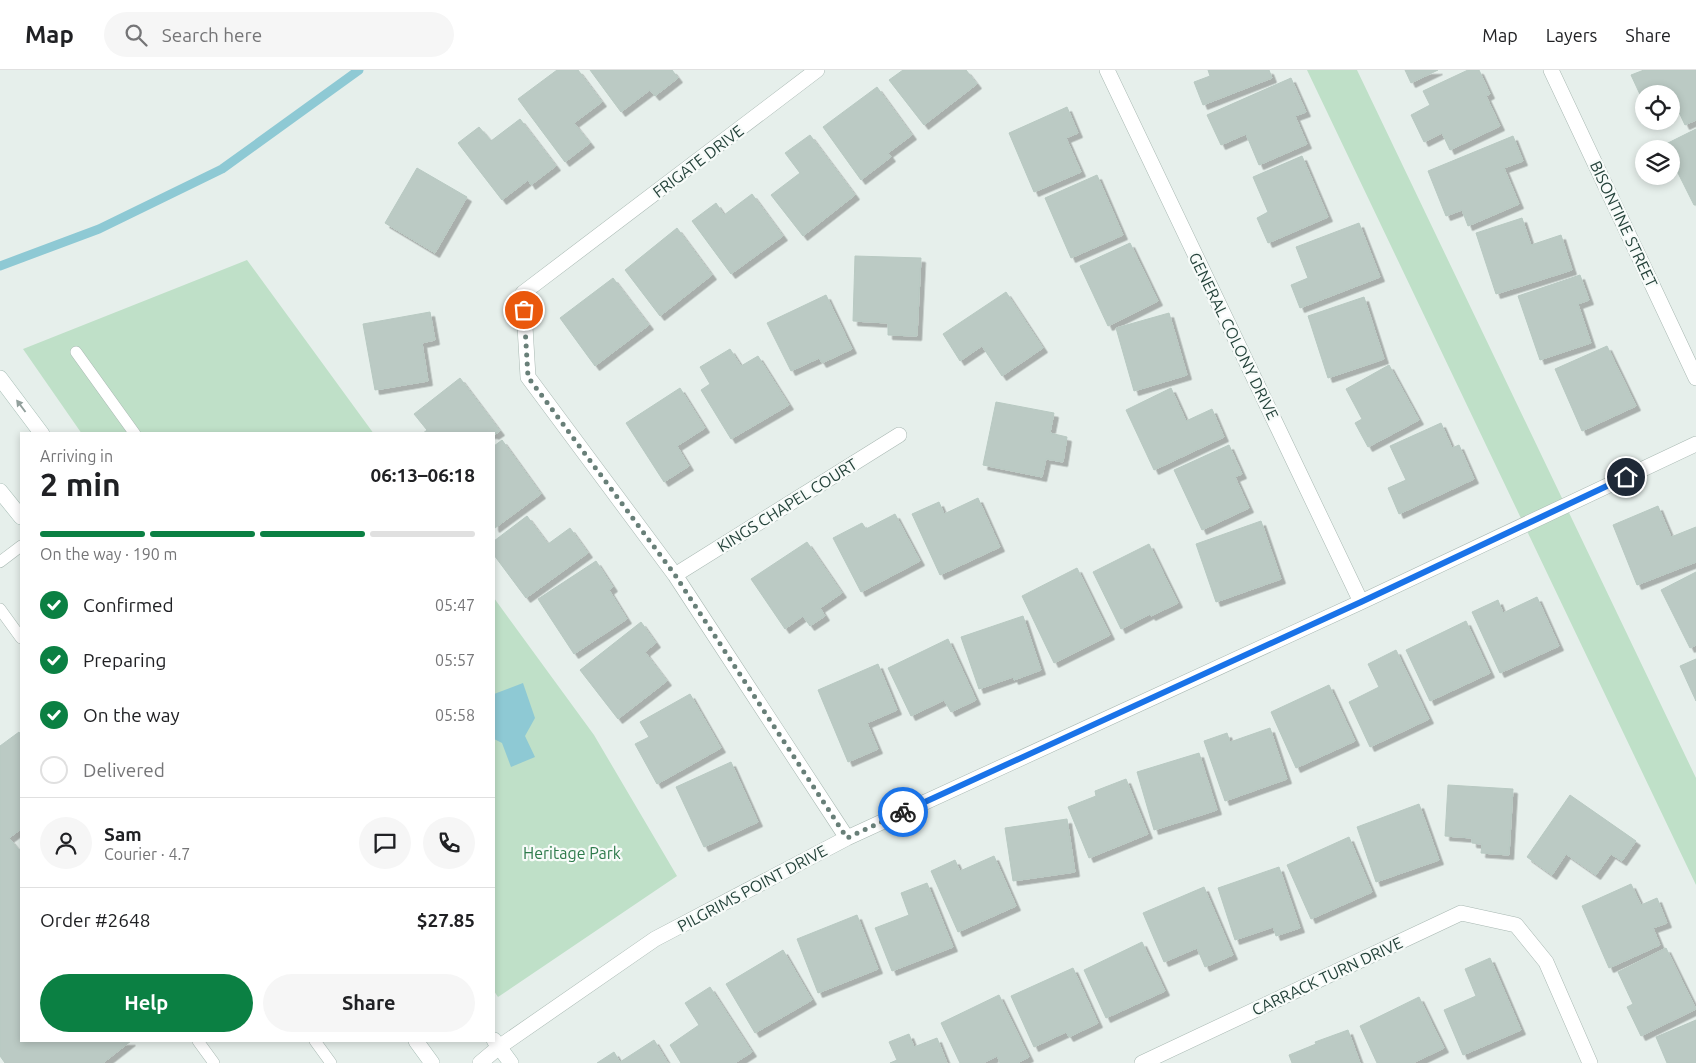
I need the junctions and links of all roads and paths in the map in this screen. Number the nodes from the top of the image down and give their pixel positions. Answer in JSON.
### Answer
{"nodes":[{"id":1,"x":817,"y":70,"type":"edge"},
{"id":2,"x":1107,"y":70,"type":"edge"},
{"id":3,"x":1551,"y":70,"type":"edge"},
{"id":4,"x":76,"y":352,"type":"dead end"},
{"id":5,"x":0,"y":378,"type":"edge"},
{"id":6,"x":1696,"y":378,"type":"edge"},
{"id":7,"x":40,"y":432,"type":"edge"},
{"id":8,"x":134,"y":432,"type":"edge"},
{"id":9,"x":899,"y":435,"type":"dead end"},
{"id":10,"x":1696,"y":444,"type":"edge"},
{"id":11,"x":0,"y":491,"type":"edge"},
{"id":12,"x":20,"y":516,"type":"edge"},
{"id":13,"x":20,"y":547,"type":"edge"},
{"id":14,"x":0,"y":562,"type":"edge"},
{"id":15,"x":675,"y":575,"type":"junction"},
{"id":16,"x":1361,"y":602,"type":"junction"},
{"id":17,"x":0,"y":608,"type":"edge"},
{"id":18,"x":20,"y":637,"type":"edge"},
{"id":19,"x":847,"y":838,"type":"junction"},
{"id":20,"x":199,"y":1042,"type":"edge"},
{"id":21,"x":316,"y":1042,"type":"edge"},
{"id":22,"x":417,"y":1042,"type":"edge"},
{"id":23,"x":496,"y":1044,"type":"edge"},
{"id":24,"x":214,"y":1063,"type":"edge"},
{"id":25,"x":331,"y":1063,"type":"edge"},
{"id":26,"x":432,"y":1063,"type":"edge"},
{"id":27,"x":480,"y":1063,"type":"edge"},
{"id":28,"x":511,"y":1063,"type":"edge"},
{"id":29,"x":1142,"y":1063,"type":"edge"},
{"id":30,"x":1590,"y":1063,"type":"edge"}],
"edges":[{"from":1,"to":15,"type":"street","name":"FRIGATE DRIVE"},
{"from":2,"to":16,"type":"street","name":"GENERAL COLONY DRIVE"},
{"from":3,"to":6,"type":"street","name":"BISONTINE STREET"},
{"from":4,"to":8,"type":"lane"},
{"from":7,"to":5,"type":"street","one_way":true},
{"from":9,"to":15,"type":"street","name":"KINGS CHAPEL COURT"},
{"from":10,"to":16,"type":"street","name":"PILGRIMS POINT DRIVE"},
{"from":11,"to":12,"type":"street"},
{"from":13,"to":14,"type":"lane"},
{"from":15,"to":19,"type":"street"},
{"from":16,"to":19,"type":"street","name":"PILGRIMS POINT DRIVE"},
{"from":17,"to":18,"type":"lane"},
{"from":19,"to":23,"type":"street","name":"PILGRIMS POINT DRIVE"},
{"from":20,"to":24,"type":"lane"},
{"from":21,"to":25,"type":"lane"},
{"from":22,"to":26,"type":"street"},
{"from":23,"to":27,"type":"street","name":"PILGRIMS POINT DRIVE"},
{"from":23,"to":28,"type":"street"},
{"from":29,"to":30,"type":"street","name":"CARRACK TURN DRIVE"}]}
